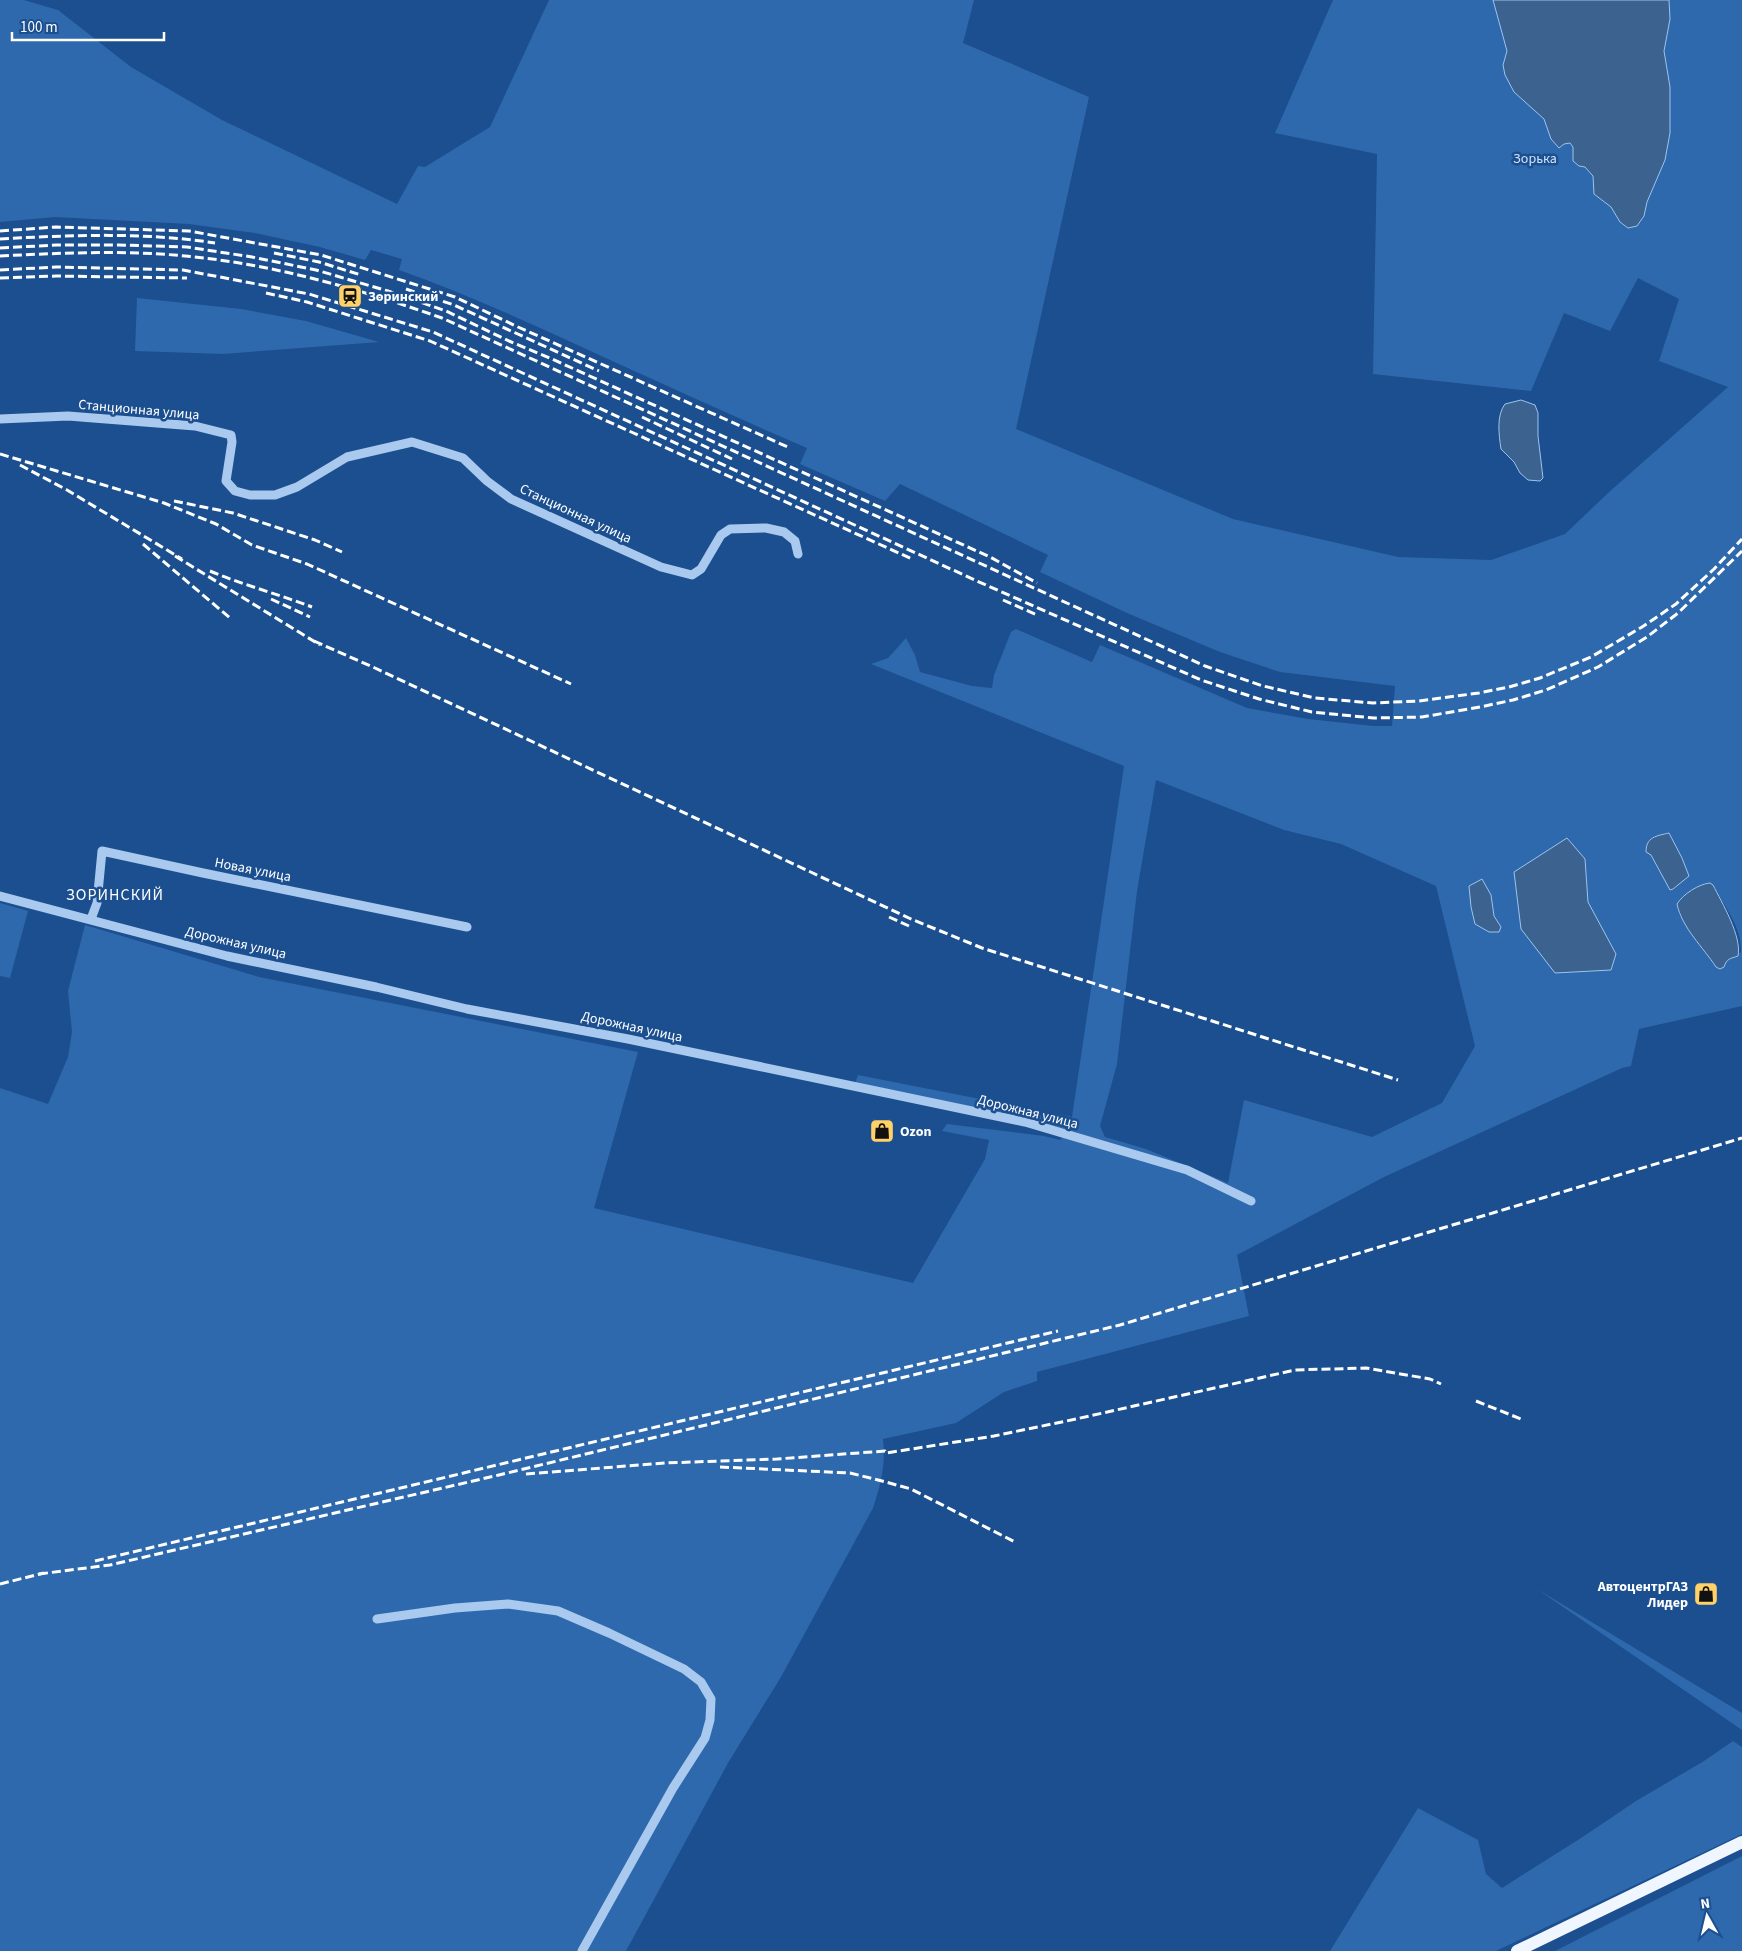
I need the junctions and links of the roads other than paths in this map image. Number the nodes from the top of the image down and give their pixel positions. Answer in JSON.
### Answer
{"nodes":[{"id":1,"x":0,"y":419,"type":"edge"},
{"id":2,"x":798,"y":554,"type":"dead end"},
{"id":3,"x":0,"y":896,"type":"edge"},
{"id":4,"x":90,"y":919,"type":"junction"},
{"id":5,"x":467,"y":927,"type":"dead end"},
{"id":6,"x":1251,"y":1201,"type":"dead end"},
{"id":7,"x":377,"y":1619,"type":"dead end"},
{"id":8,"x":1742,"y":1842,"type":"edge"},
{"id":9,"x":582,"y":1951,"type":"edge"},
{"id":10,"x":1518,"y":1951,"type":"edge"}],
"edges":[{"from":1,"to":2,"type":"street","name":"Станционная улица"},
{"from":3,"to":4,"type":"street","name":"Дорожная улица"},
{"from":4,"to":5,"type":"street","name":"Новая улица"},
{"from":4,"to":6,"type":"street","name":"Дорожная улица"},
{"from":7,"to":9,"type":"street"},
{"from":8,"to":10,"type":"main road"}]}
